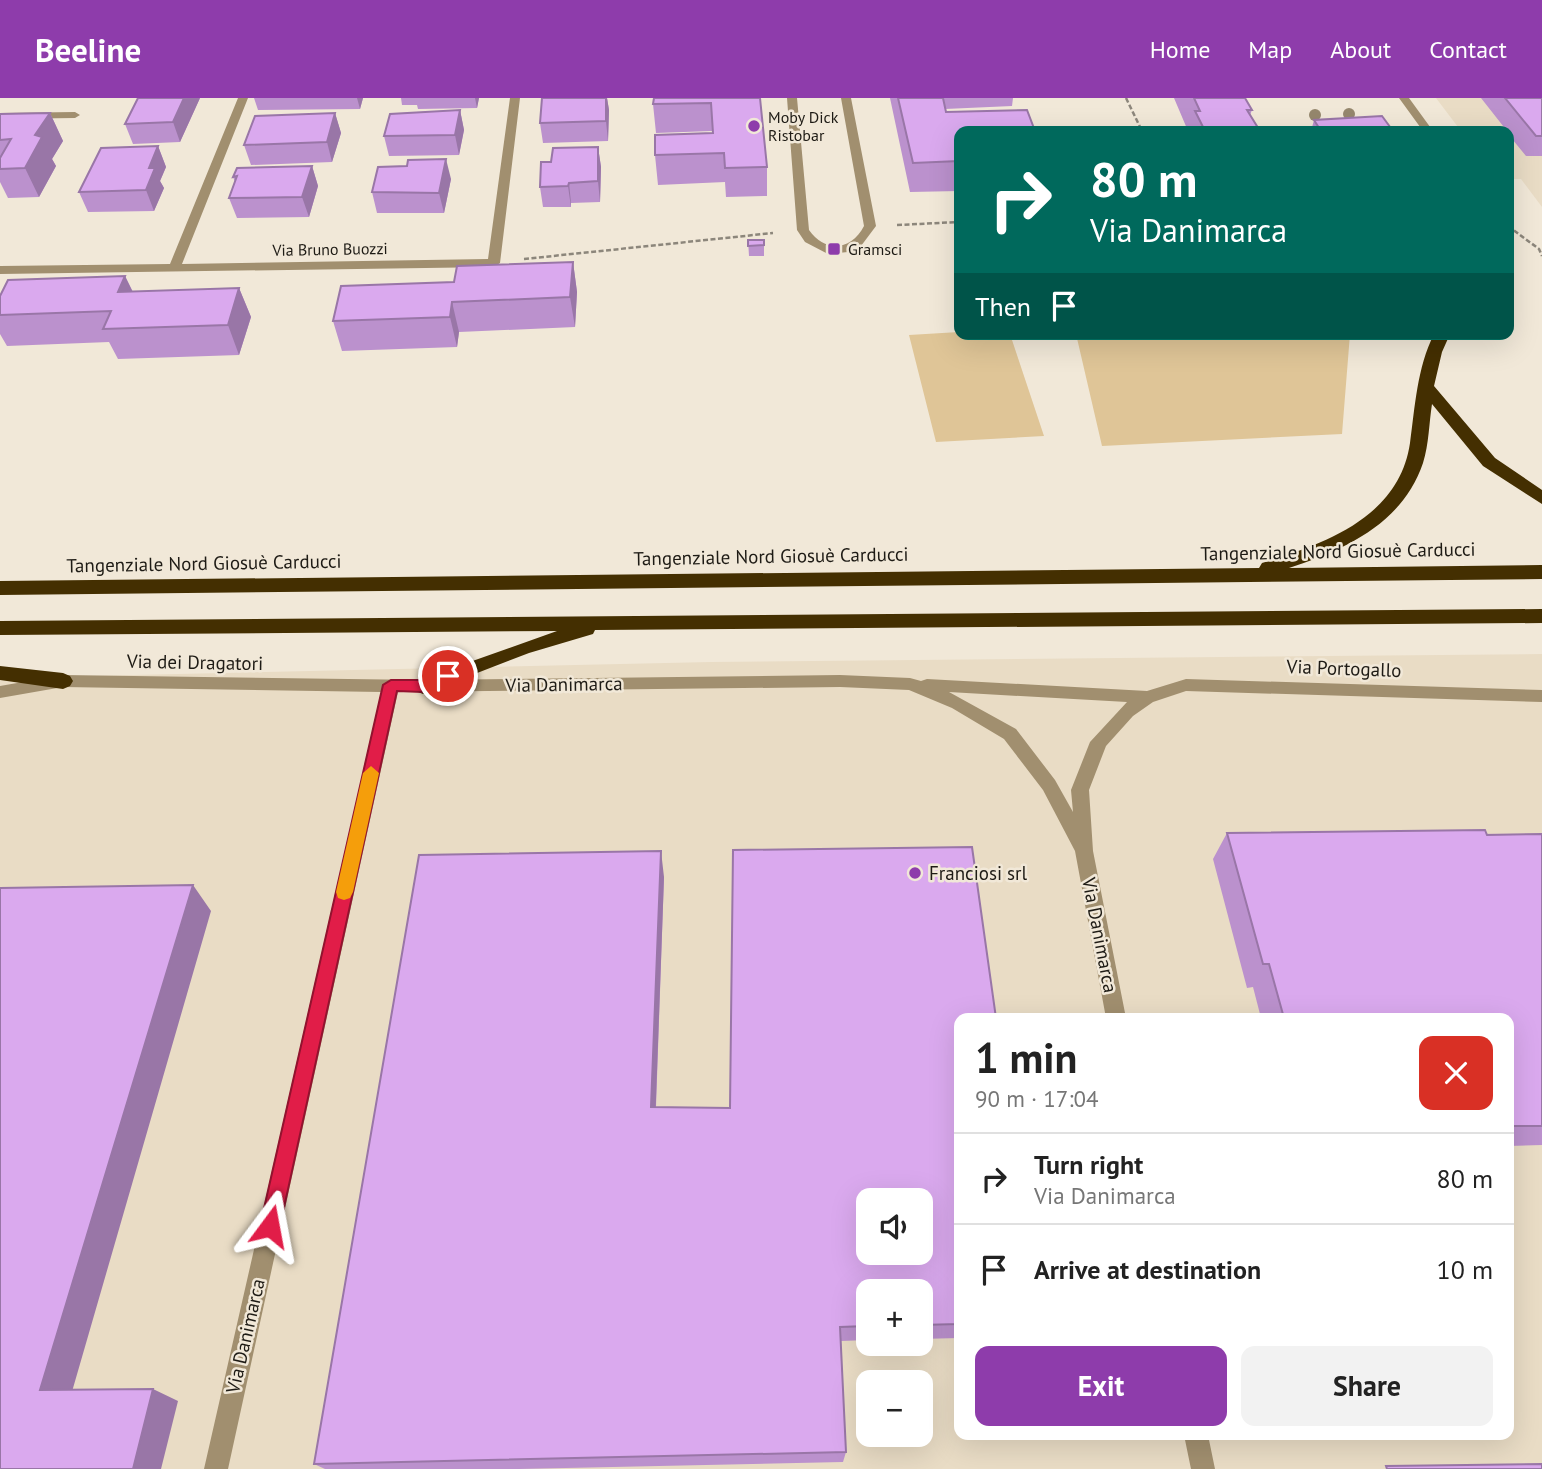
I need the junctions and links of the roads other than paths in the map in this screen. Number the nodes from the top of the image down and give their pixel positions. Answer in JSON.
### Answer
{"nodes":[{"id":1,"x":243,"y":98,"type":"edge"},
{"id":2,"x":515,"y":98,"type":"edge"},
{"id":3,"x":792,"y":98,"type":"edge"},
{"id":4,"x":846,"y":98,"type":"edge"},
{"id":5,"x":1404,"y":98,"type":"edge"},
{"id":6,"x":75,"y":115,"type":"dead end"},
{"id":7,"x":0,"y":116,"type":"edge"},
{"id":8,"x":1424,"y":126,"type":"edge"},
{"id":9,"x":176,"y":267,"type":"junction"},
{"id":10,"x":0,"y":270,"type":"edge"},
{"id":11,"x":1440,"y":340,"type":"edge"},
{"id":12,"x":1426,"y":387,"type":"junction"},
{"id":13,"x":1542,"y":498,"type":"edge"},
{"id":14,"x":1542,"y":572,"type":"edge"},
{"id":15,"x":1246,"y":575,"type":"junction"},
{"id":16,"x":0,"y":588,"type":"edge"},
{"id":17,"x":1542,"y":616,"type":"edge"},
{"id":18,"x":611,"y":622,"type":"junction"},
{"id":19,"x":0,"y":628,"type":"edge"},
{"id":20,"x":0,"y":673,"type":"edge"},
{"id":21,"x":63,"y":681,"type":"junction"},
{"id":22,"x":910,"y":684,"type":"junction"},
{"id":23,"x":391,"y":685,"type":"junction"},
{"id":24,"x":423,"y":686,"type":"junction"},
{"id":25,"x":0,"y":692,"type":"edge"},
{"id":26,"x":1542,"y":696,"type":"edge"},
{"id":27,"x":1147,"y":697,"type":"junction"},
{"id":28,"x":1084,"y":851,"type":"junction"},
{"id":29,"x":1115,"y":1013,"type":"edge"},
{"id":30,"x":1197,"y":1440,"type":"edge"},
{"id":31,"x":216,"y":1469,"type":"edge"},
{"id":32,"x":1203,"y":1469,"type":"edge"}],
"edges":[{"from":1,"to":9,"type":"street"},
{"from":2,"to":9,"type":"street","name":"Via Bruno Buozzi"},
{"from":3,"to":4,"type":"street"},
{"from":5,"to":8,"type":"street"},
{"from":6,"to":7,"type":"street"},
{"from":9,"to":10,"type":"street","name":"Via Bruno Buozzi"},
{"from":11,"to":12,"type":"highway"},
{"from":12,"to":13,"type":"highway"},
{"from":12,"to":15,"type":"highway"},
{"from":14,"to":15,"type":"highway","name":"Tangenziale Nord Giosuè Carducci"},
{"from":15,"to":16,"type":"highway","name":"Tangenziale Nord Giosuè Carducci"},
{"from":17,"to":18,"type":"highway"},
{"from":18,"to":19,"type":"highway"},
{"from":18,"to":24,"type":"highway"},
{"from":20,"to":21,"type":"highway"},
{"from":21,"to":23,"type":"street","name":"Via dei Dragatori"},
{"from":21,"to":25,"type":"street","name":"Via dei Dragatori"},
{"from":22,"to":24,"type":"street","name":"Via Danimarca"},
{"from":22,"to":27,"type":"street","name":"Via Danimarca"},
{"from":22,"to":28,"type":"street","name":"Via Danimarca"},
{"from":23,"to":24,"type":"street","name":"Via Danimarca"},
{"from":23,"to":31,"type":"street","name":"Via Danimarca"},
{"from":26,"to":27,"type":"street","name":"Via Portogallo"},
{"from":27,"to":28,"type":"street","name":"Via Danimarca"},
{"from":28,"to":29,"type":"street","name":"Via Danimarca"},
{"from":30,"to":32,"type":"street"}]}
